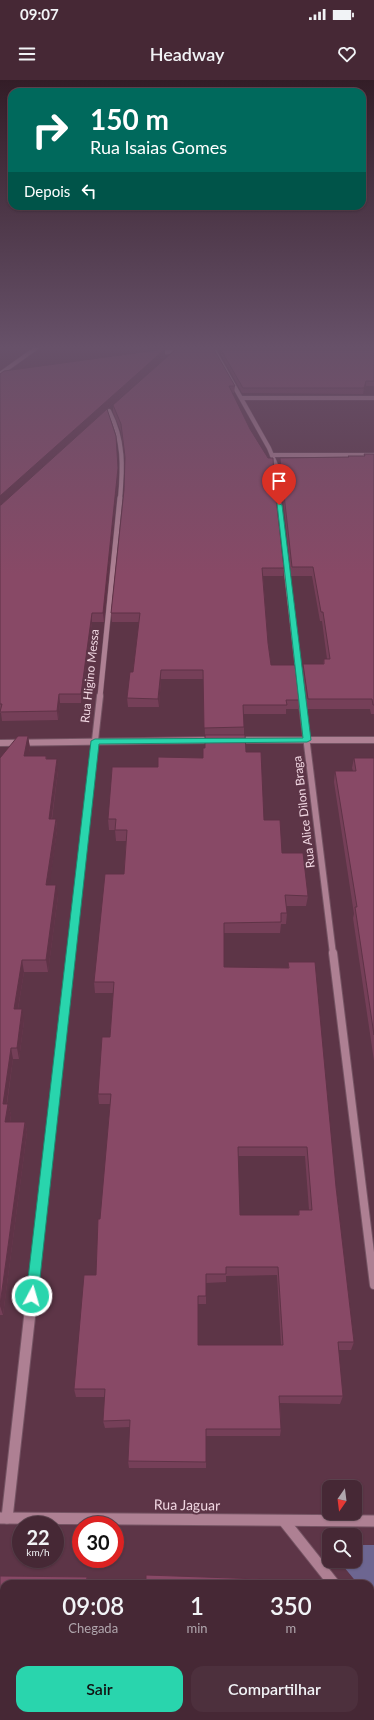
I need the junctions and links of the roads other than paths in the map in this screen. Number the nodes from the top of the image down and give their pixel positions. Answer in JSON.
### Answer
{"nodes":[{"id":1,"x":115,"y":423,"type":"edge"},
{"id":2,"x":255,"y":423,"type":"edge"},
{"id":3,"x":272,"y":455,"type":"junction"},
{"id":4,"x":374,"y":455,"type":"edge"},
{"id":5,"x":221,"y":740,"type":"edge"},
{"id":6,"x":229,"y":740,"type":"edge"},
{"id":7,"x":307,"y":740,"type":"junction"},
{"id":8,"x":374,"y":740,"type":"edge"},
{"id":9,"x":95,"y":741,"type":"junction"},
{"id":10,"x":0,"y":743,"type":"edge"},
{"id":11,"x":374,"y":1284,"type":"edge"},
{"id":12,"x":3,"y":1518,"type":"edge"},
{"id":13,"x":284,"y":1521,"type":"junction"},
{"id":14,"x":374,"y":1522,"type":"edge"},
{"id":15,"x":331,"y":1580,"type":"edge"}],
"edges":[{"from":1,"to":9,"type":"street","name":"Rua Higino Messa"},
{"from":2,"to":3,"type":"street","name":"Rua Alice Dilon Braga"},
{"from":3,"to":4,"type":"street"},
{"from":3,"to":7,"type":"street","name":"Rua Alice Dilon Braga"},
{"from":5,"to":9,"type":"street"},
{"from":6,"to":7,"type":"street"},
{"from":7,"to":8,"type":"street"},
{"from":7,"to":11,"type":"street","name":"Rua Alice Dilon Braga"},
{"from":9,"to":10,"type":"street"},
{"from":9,"to":12,"type":"street","name":"Rua Higino Messa"},
{"from":12,"to":13,"type":"street","name":"Rua Jaguar"},
{"from":13,"to":14,"type":"street","name":"Rua Jaguar"},
{"from":13,"to":15,"type":"street"}]}
